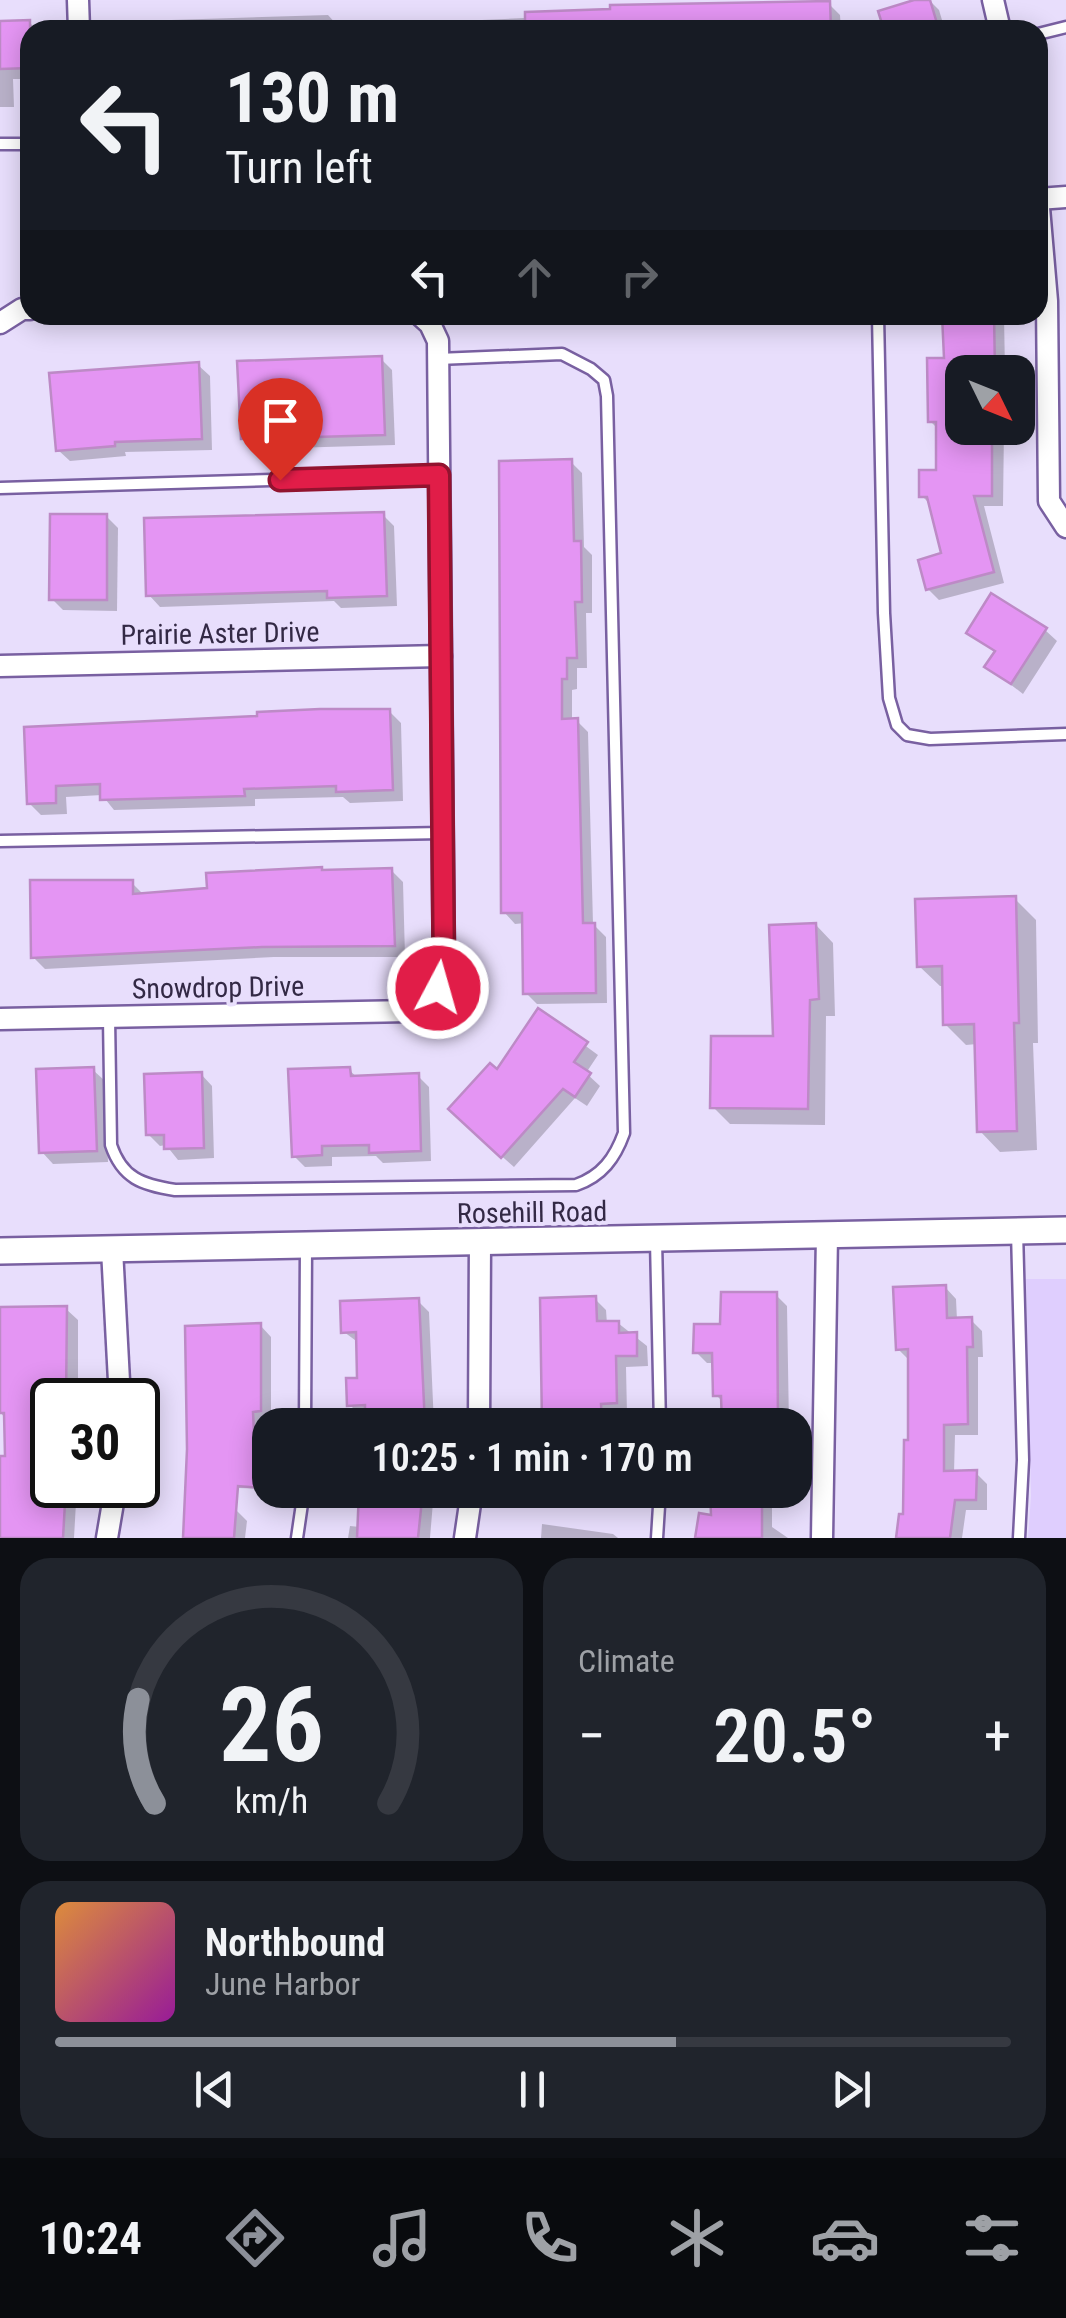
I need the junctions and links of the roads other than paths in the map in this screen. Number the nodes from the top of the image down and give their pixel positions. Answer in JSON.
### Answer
{"nodes":[{"id":1,"x":1048,"y":308,"type":"edge"},
{"id":2,"x":430,"y":325,"type":"edge"},
{"id":3,"x":878,"y":325,"type":"edge"},
{"id":4,"x":438,"y":359,"type":"junction"},
{"id":5,"x":1058,"y":378,"type":"edge"},
{"id":6,"x":439,"y":475,"type":"junction"},
{"id":7,"x":0,"y":488,"type":"edge"},
{"id":8,"x":1066,"y":527,"type":"edge"},
{"id":9,"x":440,"y":656,"type":"junction"},
{"id":10,"x":0,"y":666,"type":"edge"},
{"id":11,"x":1066,"y":734,"type":"edge"},
{"id":12,"x":442,"y":833,"type":"junction"},
{"id":13,"x":0,"y":841,"type":"edge"},
{"id":14,"x":108,"y":1017,"type":"junction"},
{"id":15,"x":0,"y":1019,"type":"edge"},
{"id":16,"x":1017,"y":1230,"type":"junction"},
{"id":17,"x":1066,"y":1230,"type":"edge"},
{"id":18,"x":827,"y":1235,"type":"junction"},
{"id":19,"x":656,"y":1239,"type":"junction"},
{"id":20,"x":480,"y":1244,"type":"junction"},
{"id":21,"x":306,"y":1246,"type":"junction"},
{"id":22,"x":112,"y":1249,"type":"junction"},
{"id":23,"x":0,"y":1251,"type":"edge"},
{"id":24,"x":119,"y":1378,"type":"edge"},
{"id":25,"x":305,"y":1408,"type":"edge"},
{"id":26,"x":479,"y":1408,"type":"edge"},
{"id":27,"x":660,"y":1408,"type":"edge"},
{"id":28,"x":112,"y":1508,"type":"edge"},
{"id":29,"x":301,"y":1508,"type":"edge"},
{"id":30,"x":470,"y":1508,"type":"edge"},
{"id":31,"x":659,"y":1508,"type":"edge"},
{"id":32,"x":107,"y":1538,"type":"edge"},
{"id":33,"x":297,"y":1538,"type":"edge"},
{"id":34,"x":466,"y":1538,"type":"edge"},
{"id":35,"x":657,"y":1538,"type":"edge"},
{"id":36,"x":822,"y":1538,"type":"edge"},
{"id":37,"x":1019,"y":1538,"type":"edge"}],
"edges":[{"from":1,"to":5,"type":"street"},
{"from":2,"to":4,"type":"street"},
{"from":3,"to":11,"type":"lane"},
{"from":4,"to":6,"type":"street"},
{"from":4,"to":14,"type":"lane"},
{"from":5,"to":8,"type":"street"},
{"from":6,"to":7,"type":"lane"},
{"from":6,"to":9,"type":"street"},
{"from":9,"to":10,"type":"street","name":"Prairie Aster Drive"},
{"from":9,"to":12,"type":"street"},
{"from":12,"to":13,"type":"lane"},
{"from":12,"to":14,"type":"street","name":"Snowdrop Drive"},
{"from":14,"to":15,"type":"street","name":"Snowdrop Drive"},
{"from":16,"to":17,"type":"street","name":"Rosehill Road"},
{"from":16,"to":18,"type":"street","name":"Rosehill Road"},
{"from":16,"to":37,"type":"lane"},
{"from":18,"to":19,"type":"street","name":"Rosehill Road"},
{"from":18,"to":36,"type":"street"},
{"from":19,"to":20,"type":"street","name":"Rosehill Road"},
{"from":19,"to":27,"type":"lane"},
{"from":20,"to":21,"type":"street","name":"Rosehill Road"},
{"from":20,"to":26,"type":"street"},
{"from":21,"to":22,"type":"street","name":"Rosehill Road"},
{"from":21,"to":25,"type":"lane"},
{"from":22,"to":23,"type":"street","name":"Rosehill Road"},
{"from":22,"to":24,"type":"street"},
{"from":28,"to":32,"type":"street"},
{"from":29,"to":33,"type":"lane"},
{"from":30,"to":34,"type":"street"},
{"from":31,"to":35,"type":"lane"}]}
